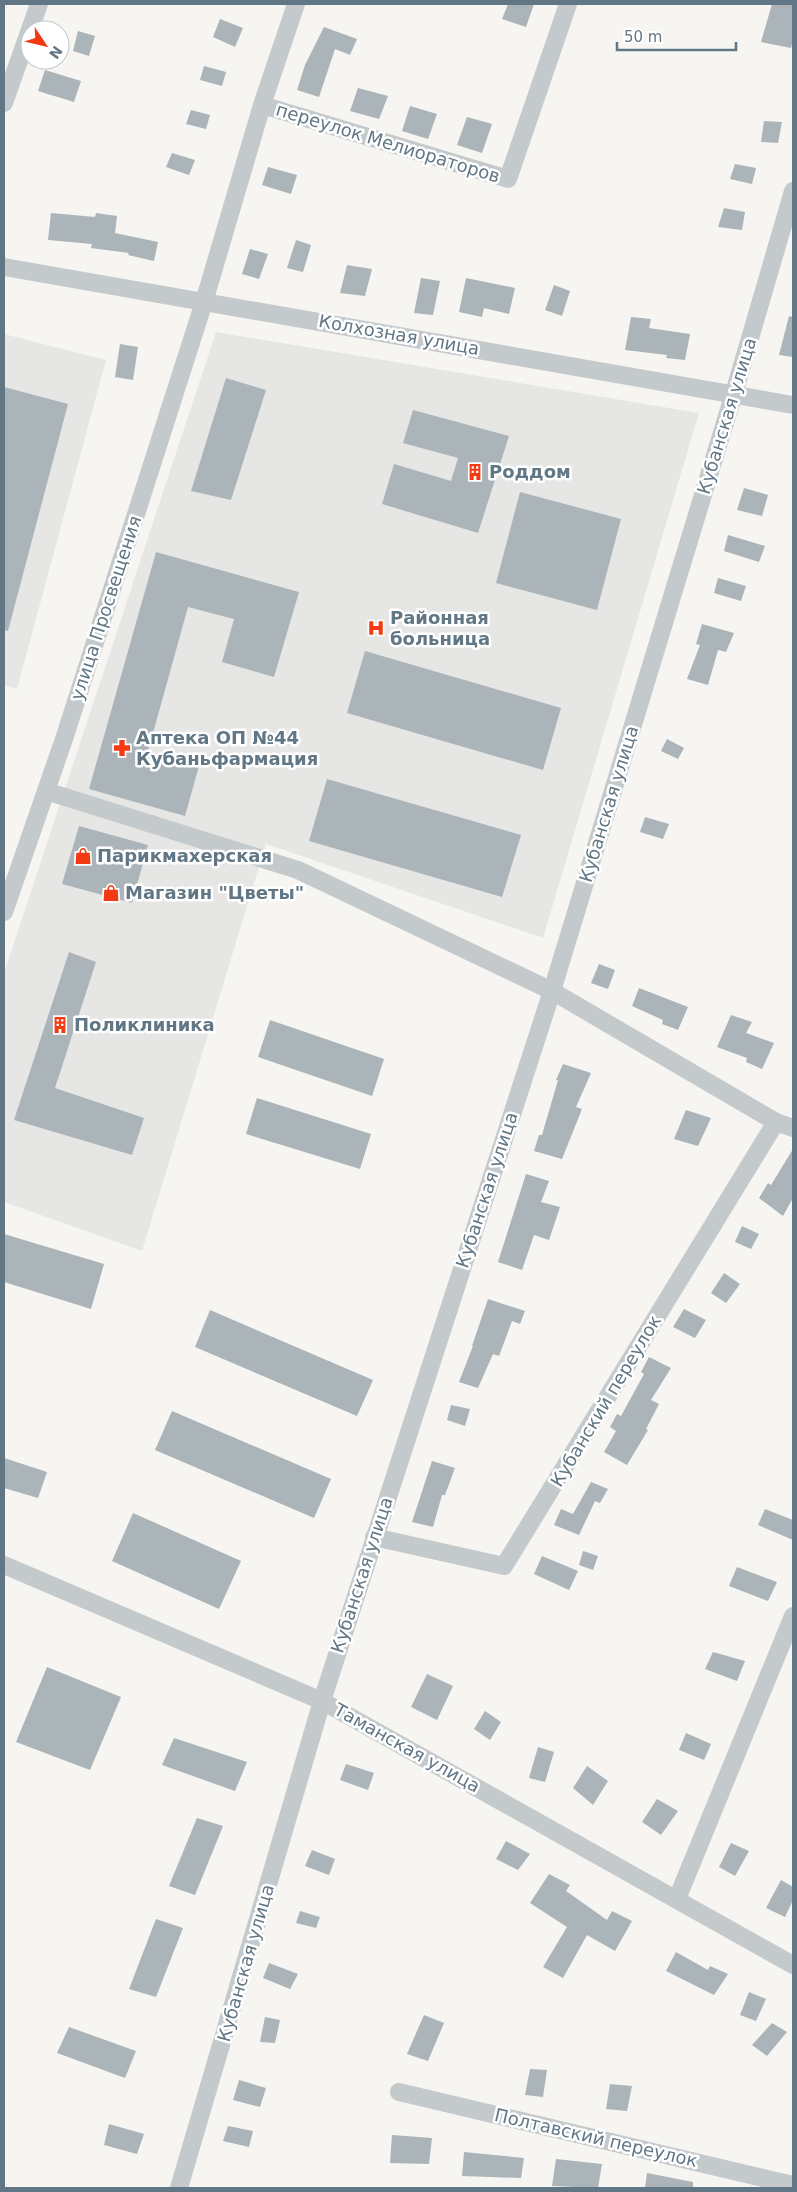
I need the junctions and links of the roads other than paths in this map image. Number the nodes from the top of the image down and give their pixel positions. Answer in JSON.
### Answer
{"nodes":[{"id":1,"x":39,"y":4,"type":"edge"},
{"id":2,"x":296,"y":4,"type":"edge"},
{"id":3,"x":568,"y":4,"type":"edge"},
{"id":4,"x":4,"y":103,"type":"edge"},
{"id":5,"x":262,"y":105,"type":"junction"},
{"id":6,"x":793,"y":191,"type":"edge"},
{"id":7,"x":4,"y":267,"type":"edge"},
{"id":8,"x":204,"y":302,"type":"junction"},
{"id":9,"x":734,"y":393,"type":"junction"},
{"id":10,"x":793,"y":405,"type":"edge"},
{"id":11,"x":46,"y":791,"type":"junction"},
{"id":12,"x":4,"y":912,"type":"edge"},
{"id":13,"x":552,"y":991,"type":"junction"},
{"id":14,"x":776,"y":1122,"type":"junction"},
{"id":15,"x":793,"y":1128,"type":"edge"},
{"id":16,"x":374,"y":1537,"type":"junction"},
{"id":17,"x":4,"y":1564,"type":"edge"},
{"id":18,"x":793,"y":1616,"type":"edge"},
{"id":19,"x":788,"y":1646,"type":"edge"},
{"id":20,"x":322,"y":1701,"type":"junction"},
{"id":21,"x":677,"y":1899,"type":"junction"},
{"id":22,"x":793,"y":1965,"type":"edge"},
{"id":23,"x":399,"y":2092,"type":"dead end"},
{"id":24,"x":793,"y":2185,"type":"edge"},
{"id":25,"x":179,"y":2188,"type":"edge"}],
"edges":[{"from":1,"to":4,"type":"street"},
{"from":2,"to":5,"type":"street","name":"улица Просвещения"},
{"from":3,"to":5,"type":"street","name":"переулок Мелиораторов"},
{"from":5,"to":8,"type":"street","name":"улица Просвещения"},
{"from":6,"to":9,"type":"street","name":"Кубанская улица"},
{"from":7,"to":8,"type":"street","name":"Колхозная улица"},
{"from":8,"to":9,"type":"street","name":"Колхозная улица"},
{"from":8,"to":11,"type":"street","name":"улица Просвещения"},
{"from":9,"to":10,"type":"street","name":"Колхозная улица"},
{"from":9,"to":13,"type":"street","name":"Кубанская улица"},
{"from":11,"to":12,"type":"street","name":"улица Просвещения"},
{"from":11,"to":13,"type":"street"},
{"from":13,"to":14,"type":"street"},
{"from":13,"to":16,"type":"street","name":"Кубанская улица"},
{"from":14,"to":15,"type":"street"},
{"from":14,"to":16,"type":"street","name":"Кубанский переулок"},
{"from":16,"to":20,"type":"street","name":"Кубанская улица"},
{"from":17,"to":20,"type":"street","name":"Таманская улица"},
{"from":18,"to":19,"type":"street"},
{"from":19,"to":21,"type":"street"},
{"from":20,"to":21,"type":"street","name":"Таманская улица"},
{"from":20,"to":25,"type":"street","name":"Кубанская улица"},
{"from":21,"to":22,"type":"street","name":"Таманская улица"},
{"from":23,"to":24,"type":"street","name":"Полтавский переулок"}]}
